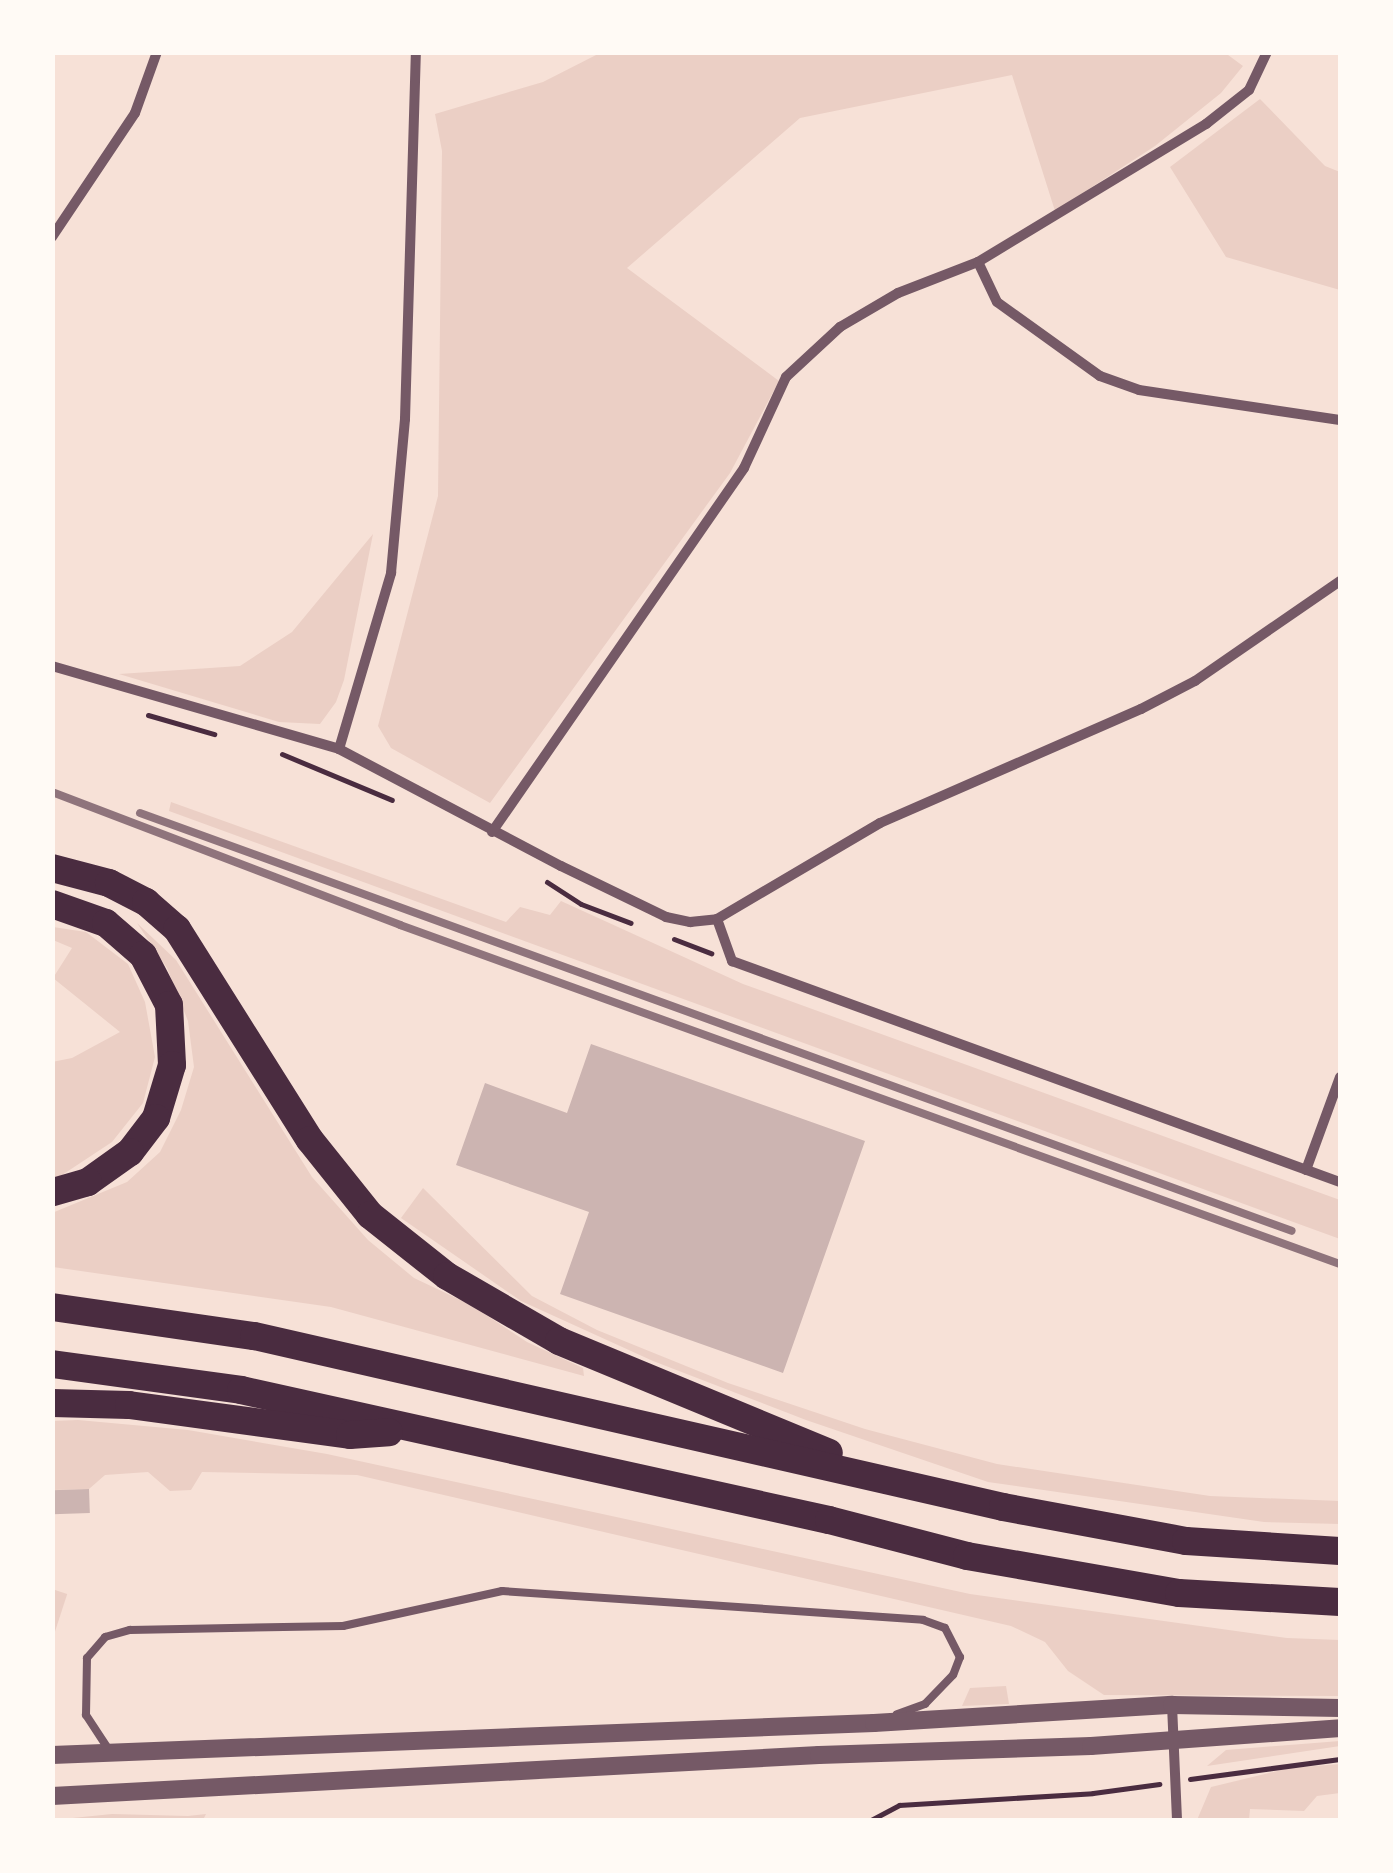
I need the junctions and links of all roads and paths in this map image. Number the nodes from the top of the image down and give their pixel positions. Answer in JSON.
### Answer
{"nodes":[{"id":1,"x":157,"y":52,"type":"edge"},
{"id":2,"x":416,"y":52,"type":"edge"},
{"id":3,"x":1267,"y":52,"type":"edge"},
{"id":4,"x":52,"y":237,"type":"edge"},
{"id":5,"x":978,"y":262,"type":"junction"},
{"id":6,"x":1340,"y":420,"type":"edge"},
{"id":7,"x":1340,"y":581,"type":"edge"},
{"id":8,"x":52,"y":666,"type":"edge"},
{"id":9,"x":131,"y":710,"type":"dead end"},
{"id":10,"x":224,"y":737,"type":"dead end"},
{"id":11,"x":339,"y":750,"type":"junction"},
{"id":12,"x":280,"y":753,"type":"dead end"},
{"id":13,"x":398,"y":803,"type":"dead end"},
{"id":14,"x":492,"y":832,"type":"junction"},
{"id":15,"x":52,"y":868,"type":"edge"},
{"id":16,"x":541,"y":878,"type":"dead end"},
{"id":17,"x":52,"y":904,"type":"edge"},
{"id":18,"x":717,"y":918,"type":"junction"},
{"id":19,"x":648,"y":929,"type":"dead end"},
{"id":20,"x":665,"y":935,"type":"dead end"},
{"id":21,"x":732,"y":961,"type":"junction"},
{"id":22,"x":1340,"y":1078,"type":"edge"},
{"id":23,"x":1306,"y":1170,"type":"junction"},
{"id":24,"x":1340,"y":1182,"type":"edge"},
{"id":25,"x":52,"y":1192,"type":"edge"},
{"id":26,"x":52,"y":1307,"type":"edge"},
{"id":27,"x":52,"y":1364,"type":"edge"},
{"id":28,"x":52,"y":1403,"type":"edge"},
{"id":29,"x":418,"y":1429,"type":"junction"},
{"id":30,"x":904,"y":1484,"type":"junction"},
{"id":31,"x":1340,"y":1551,"type":"edge"},
{"id":32,"x":1340,"y":1602,"type":"edge"},
{"id":33,"x":1172,"y":1705,"type":"junction"},
{"id":34,"x":1340,"y":1708,"type":"edge"},
{"id":35,"x":874,"y":1723,"type":"junction"},
{"id":36,"x":1340,"y":1728,"type":"edge"},
{"id":37,"x":1174,"y":1741,"type":"junction"},
{"id":38,"x":111,"y":1753,"type":"junction"},
{"id":39,"x":52,"y":1754,"type":"edge"},
{"id":40,"x":1340,"y":1759,"type":"edge"},
{"id":41,"x":1175,"y":1781,"type":"junction"},
{"id":42,"x":52,"y":1796,"type":"edge"},
{"id":43,"x":871,"y":1820,"type":"edge"},
{"id":44,"x":1177,"y":1820,"type":"edge"}],
"edges":[{"from":1,"to":4,"type":"street"},
{"from":2,"to":11,"type":"street"},
{"from":3,"to":5,"type":"street"},
{"from":5,"to":6,"type":"street"},
{"from":5,"to":14,"type":"street"},
{"from":7,"to":18,"type":"street"},
{"from":8,"to":11,"type":"street"},
{"from":9,"to":10,"type":"path"},
{"from":11,"to":14,"type":"street"},
{"from":12,"to":13,"type":"path"},
{"from":14,"to":18,"type":"street"},
{"from":15,"to":30,"type":"highway"},
{"from":16,"to":19,"type":"path"},
{"from":17,"to":25,"type":"highway"},
{"from":18,"to":21,"type":"street"},
{"from":20,"to":21,"type":"path"},
{"from":21,"to":23,"type":"street"},
{"from":22,"to":23,"type":"street"},
{"from":23,"to":24,"type":"street"},
{"from":26,"to":30,"type":"highway"},
{"from":27,"to":29,"type":"highway"},
{"from":28,"to":29,"type":"highway"},
{"from":29,"to":32,"type":"highway"},
{"from":30,"to":31,"type":"highway"},
{"from":33,"to":34,"type":"street"},
{"from":33,"to":35,"type":"street"},
{"from":33,"to":37,"type":"street"},
{"from":35,"to":38,"type":"street"},
{"from":35,"to":38,"type":"lane"},
{"from":36,"to":37,"type":"street"},
{"from":37,"to":41,"type":"street"},
{"from":37,"to":42,"type":"street"},
{"from":38,"to":39,"type":"street"},
{"from":40,"to":41,"type":"path"},
{"from":41,"to":43,"type":"path"},
{"from":41,"to":44,"type":"street"}]}
